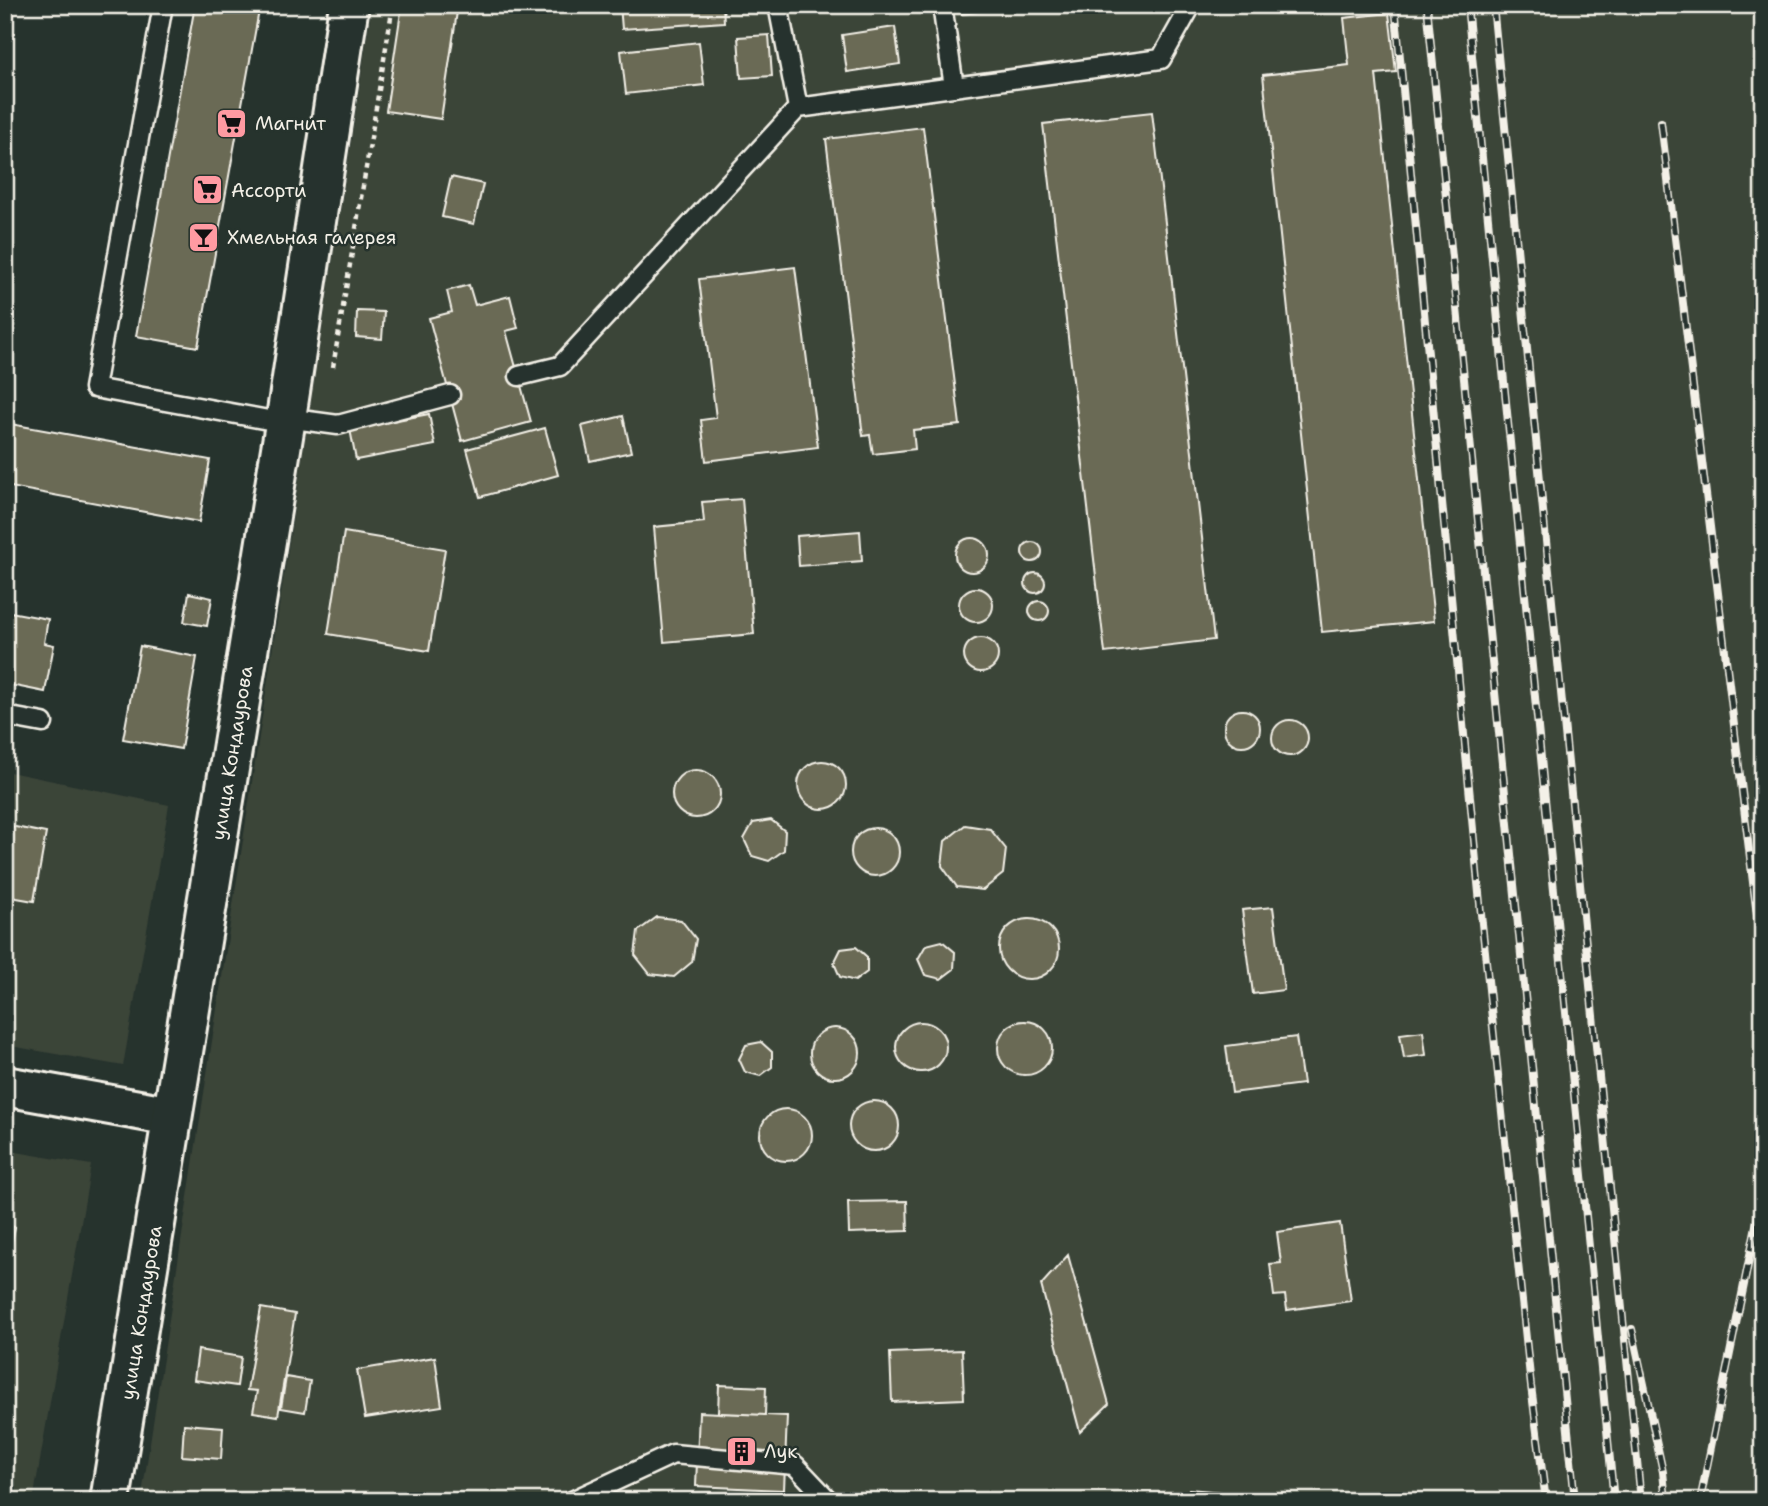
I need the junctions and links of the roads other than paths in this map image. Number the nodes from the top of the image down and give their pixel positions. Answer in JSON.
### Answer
{"nodes":[{"id":1,"x":163,"y":5,"type":"edge"},
{"id":2,"x":349,"y":5,"type":"edge"},
{"id":3,"x":778,"y":5,"type":"edge"},
{"id":4,"x":942,"y":5,"type":"edge"},
{"id":5,"x":1188,"y":5,"type":"edge"},
{"id":6,"x":954,"y":87,"type":"junction"},
{"id":7,"x":797,"y":108,"type":"junction"},
{"id":8,"x":519,"y":376,"type":"dead end"},
{"id":9,"x":450,"y":395,"type":"dead end"},
{"id":10,"x":285,"y":421,"type":"junction"},
{"id":11,"x":5,"y":716,"type":"edge"},
{"id":12,"x":43,"y":723,"type":"dead end"},
{"id":13,"x":5,"y":1086,"type":"edge"},
{"id":14,"x":172,"y":1116,"type":"junction"},
{"id":15,"x":110,"y":1501,"type":"edge"},
{"id":16,"x":572,"y":1501,"type":"edge"},
{"id":17,"x":829,"y":1501,"type":"edge"}],
"edges":[{"from":1,"to":10,"type":"lane"},
{"from":2,"to":10,"type":"street","name":"улица Кондаурова"},
{"from":3,"to":7,"type":"lane"},
{"from":4,"to":6,"type":"lane"},
{"from":5,"to":6,"type":"lane"},
{"from":6,"to":7,"type":"lane"},
{"from":7,"to":8,"type":"lane"},
{"from":9,"to":10,"type":"lane"},
{"from":10,"to":14,"type":"street","name":"улица Кондаурова"},
{"from":11,"to":12,"type":"lane"},
{"from":13,"to":14,"type":"street"},
{"from":14,"to":15,"type":"street","name":"улица Кондаурова"},
{"from":16,"to":17,"type":"lane"}]}
